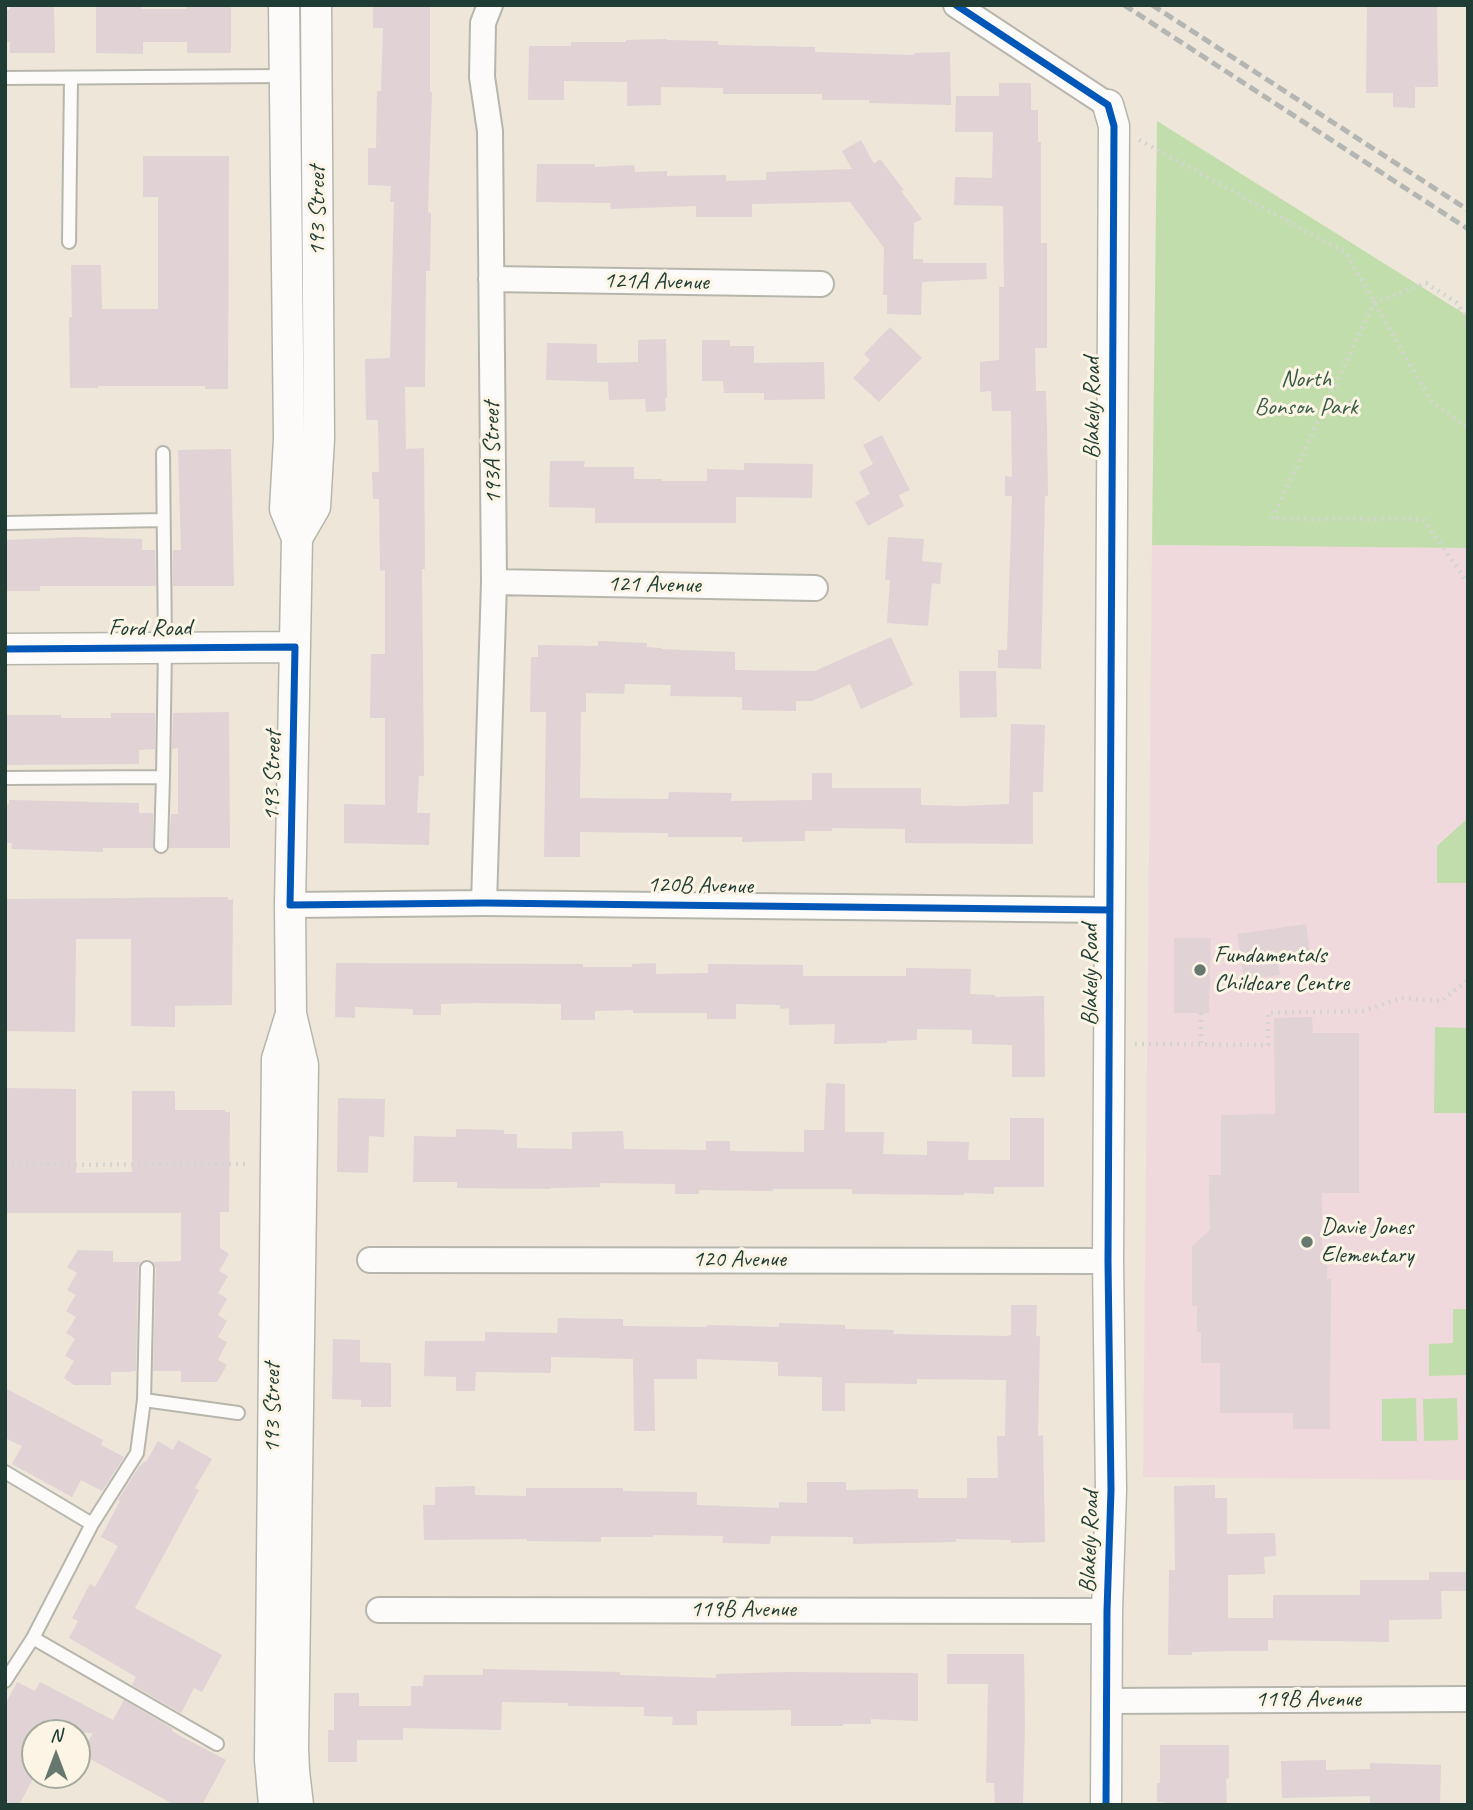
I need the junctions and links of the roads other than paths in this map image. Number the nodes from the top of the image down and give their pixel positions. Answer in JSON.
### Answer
{"nodes":[{"id":1,"x":284,"y":5,"type":"edge"},
{"id":2,"x":316,"y":5,"type":"edge"},
{"id":3,"x":490,"y":5,"type":"edge"},
{"id":4,"x":956,"y":5,"type":"edge"},
{"id":5,"x":285,"y":76,"type":"junction"},
{"id":6,"x":5,"y":78,"type":"edge"},
{"id":7,"x":71,"y":78,"type":"junction"},
{"id":8,"x":1111,"y":115,"type":"joint"},
{"id":9,"x":69,"y":242,"type":"dead end"},
{"id":10,"x":491,"y":279,"type":"junction"},
{"id":11,"x":821,"y":284,"type":"dead end"},
{"id":12,"x":163,"y":453,"type":"dead end"},
{"id":13,"x":163,"y":520,"type":"junction"},
{"id":14,"x":5,"y":523,"type":"edge"},
{"id":15,"x":297,"y":538,"type":"junction"},
{"id":16,"x":494,"y":582,"type":"junction"},
{"id":17,"x":815,"y":588,"type":"dead end"},
{"id":18,"x":295,"y":647,"type":"junction"},
{"id":19,"x":165,"y":648,"type":"junction"},
{"id":20,"x":5,"y":649,"type":"edge"},
{"id":21,"x":163,"y":777,"type":"junction"},
{"id":22,"x":5,"y":778,"type":"edge"},
{"id":23,"x":161,"y":846,"type":"dead end"},
{"id":24,"x":484,"y":903,"type":"junction"},
{"id":25,"x":290,"y":905,"type":"junction"},
{"id":26,"x":1110,"y":909,"type":"junction"},
{"id":27,"x":291,"y":1014,"type":"junction"},
{"id":28,"x":370,"y":1260,"type":"dead end"},
{"id":29,"x":1108,"y":1261,"type":"junction"},
{"id":30,"x":147,"y":1268,"type":"dead end"},
{"id":31,"x":144,"y":1400,"type":"junction"},
{"id":32,"x":238,"y":1413,"type":"dead end"},
{"id":33,"x":5,"y":1472,"type":"edge"},
{"id":34,"x":92,"y":1524,"type":"junction"},
{"id":35,"x":379,"y":1610,"type":"dead end"},
{"id":36,"x":1107,"y":1611,"type":"junction"},
{"id":37,"x":33,"y":1638,"type":"junction"},
{"id":38,"x":5,"y":1681,"type":"edge"},
{"id":39,"x":1468,"y":1699,"type":"edge"},
{"id":40,"x":1107,"y":1701,"type":"junction"},
{"id":41,"x":217,"y":1744,"type":"dead end"},
{"id":42,"x":274,"y":1805,"type":"edge"},
{"id":43,"x":298,"y":1805,"type":"edge"},
{"id":44,"x":1106,"y":1805,"type":"edge"}],
"edges":[{"from":1,"to":5,"type":"street","name":"193 Street"},
{"from":2,"to":15,"type":"street","name":"193 Street"},
{"from":3,"to":10,"type":"street","name":"193A Street"},
{"from":4,"to":8,"type":"street"},
{"from":5,"to":7,"type":"lane"},
{"from":5,"to":15,"type":"street","name":"193 Street"},
{"from":6,"to":7,"type":"lane"},
{"from":7,"to":9,"type":"lane"},
{"from":8,"to":26,"type":"street","name":"Blakely Road"},
{"from":10,"to":11,"type":"street","name":"121A Avenue"},
{"from":10,"to":16,"type":"street","name":"193A Street"},
{"from":12,"to":13,"type":"lane"},
{"from":13,"to":14,"type":"lane"},
{"from":13,"to":19,"type":"lane"},
{"from":15,"to":18,"type":"street","name":"193 Street"},
{"from":16,"to":17,"type":"street","name":"121 Avenue"},
{"from":16,"to":24,"type":"street","name":"193A Street"},
{"from":18,"to":19,"type":"street","name":"Ford Road"},
{"from":18,"to":25,"type":"street","name":"193 Street"},
{"from":19,"to":20,"type":"street","name":"Ford Road"},
{"from":19,"to":21,"type":"lane"},
{"from":21,"to":22,"type":"lane"},
{"from":21,"to":23,"type":"lane"},
{"from":24,"to":25,"type":"street","name":"120B Avenue"},
{"from":24,"to":26,"type":"street","name":"120B Avenue"},
{"from":25,"to":27,"type":"street","name":"193 Street"},
{"from":26,"to":29,"type":"street","name":"Blakely Road"},
{"from":27,"to":42,"type":"street","name":"193 Street"},
{"from":27,"to":43,"type":"street","name":"193 Street"},
{"from":28,"to":29,"type":"street","name":"120 Avenue"},
{"from":29,"to":36,"type":"street","name":"Blakely Road"},
{"from":30,"to":31,"type":"lane"},
{"from":31,"to":32,"type":"lane"},
{"from":31,"to":34,"type":"lane"},
{"from":33,"to":34,"type":"lane"},
{"from":34,"to":37,"type":"lane"},
{"from":35,"to":36,"type":"street","name":"119B Avenue"},
{"from":36,"to":40,"type":"street","name":"Blakely Road"},
{"from":37,"to":38,"type":"lane"},
{"from":37,"to":41,"type":"lane"},
{"from":39,"to":40,"type":"street","name":"119B Avenue"},
{"from":40,"to":44,"type":"street","name":"Blakely Road"}]}
